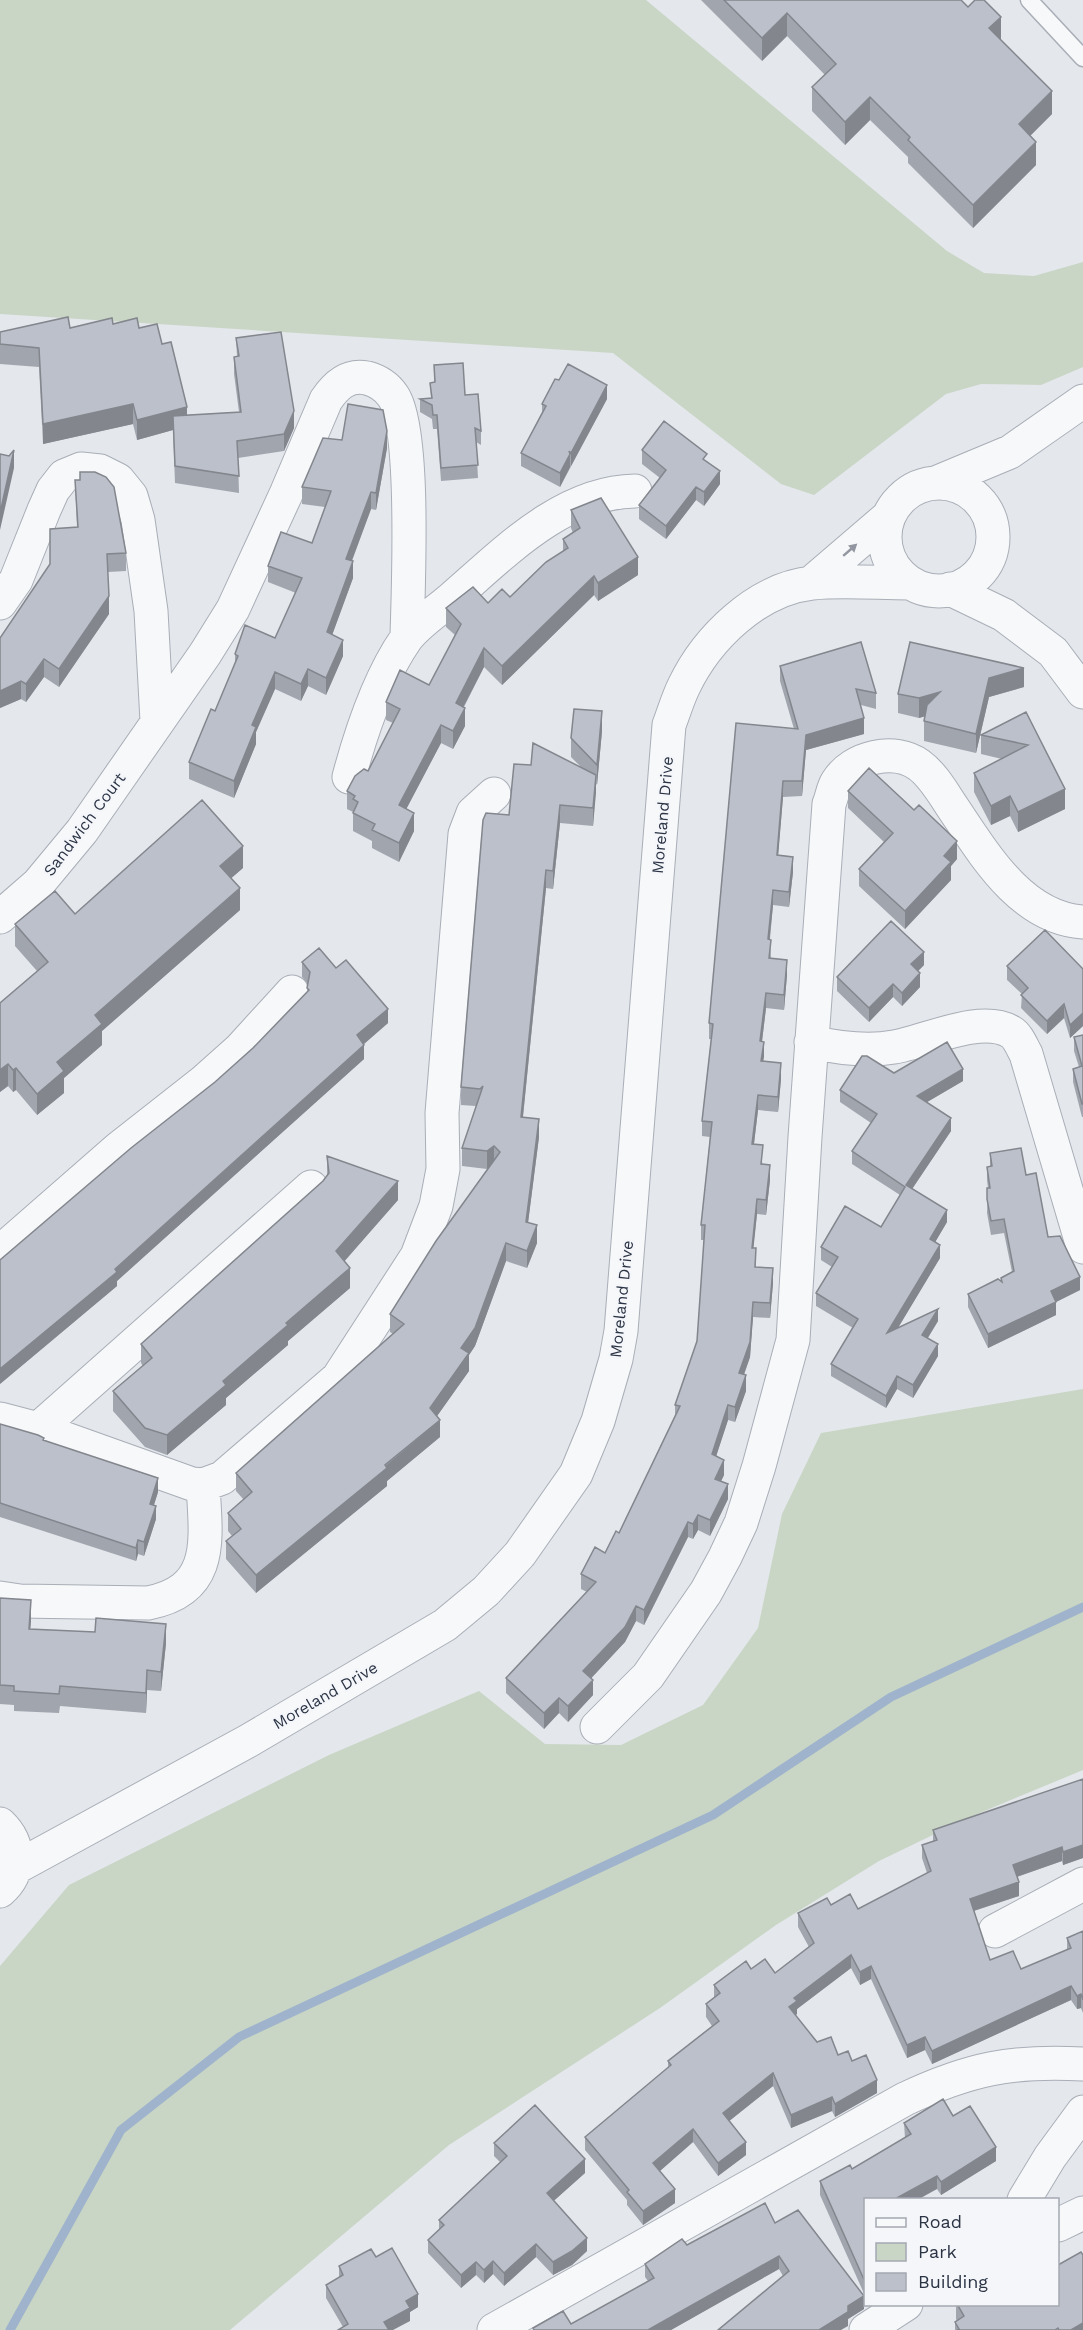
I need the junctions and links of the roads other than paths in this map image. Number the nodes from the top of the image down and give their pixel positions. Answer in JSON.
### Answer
{"nodes":[{"id":1,"x":1029,"y":0,"type":"edge"},
{"id":2,"x":1083,"y":58,"type":"edge"},
{"id":3,"x":1083,"y":401,"type":"edge"},
{"id":4,"x":1010,"y":452,"type":"junction"},
{"id":5,"x":938,"y":482,"type":"junction"},
{"id":6,"x":636,"y":490,"type":"dead end"},
{"id":7,"x":983,"y":506,"type":"junction"},
{"id":8,"x":888,"y":517,"type":"junction"},
{"id":9,"x":990,"y":553,"type":"junction"},
{"id":10,"x":811,"y":583,"type":"junction"},
{"id":11,"x":909,"y":583,"type":"junction"},
{"id":12,"x":950,"y":589,"type":"junction"},
{"id":13,"x":0,"y":603,"type":"edge"},
{"id":14,"x":1004,"y":615,"type":"junction"},
{"id":15,"x":407,"y":637,"type":"junction"},
{"id":16,"x":1083,"y":692,"type":"edge"},
{"id":17,"x":157,"y":721,"type":"junction"},
{"id":18,"x":349,"y":777,"type":"dead end"},
{"id":19,"x":494,"y":794,"type":"dead end"},
{"id":20,"x":0,"y":917,"type":"edge"},
{"id":21,"x":1083,"y":922,"type":"edge"},
{"id":22,"x":292,"y":992,"type":"dead end"},
{"id":23,"x":811,"y":1042,"type":"junction"},
{"id":24,"x":311,"y":1187,"type":"dead end"},
{"id":25,"x":1083,"y":1247,"type":"edge"},
{"id":26,"x":0,"y":1252,"type":"edge"},
{"id":27,"x":0,"y":1419,"type":"edge"},
{"id":28,"x":38,"y":1429,"type":"junction"},
{"id":29,"x":204,"y":1485,"type":"junction"},
{"id":30,"x":0,"y":1598,"type":"edge"},
{"id":31,"x":597,"y":1727,"type":"dead end"},
{"id":32,"x":4,"y":1828,"type":"edge"},
{"id":33,"x":62,"y":1840,"type":"junction"},
{"id":34,"x":8,"y":1879,"type":"edge"},
{"id":35,"x":1083,"y":1884,"type":"edge"},
{"id":36,"x":995,"y":1931,"type":"dead end"},
{"id":37,"x":1083,"y":2064,"type":"edge"},
{"id":38,"x":1083,"y":2112,"type":"edge"},
{"id":39,"x":1025,"y":2198,"type":"edge"},
{"id":40,"x":1083,"y":2213,"type":"edge"},
{"id":41,"x":1059,"y":2225,"type":"edge"},
{"id":42,"x":903,"y":2306,"type":"edge"},
{"id":43,"x":494,"y":2330,"type":"edge"},
{"id":44,"x":866,"y":2330,"type":"edge"}],
"edges":[{"from":1,"to":2,"type":"lane"},
{"from":3,"to":4,"type":"street"},
{"from":4,"to":5,"type":"street"},
{"from":4,"to":7,"type":"street"},
{"from":5,"to":7,"type":"street"},
{"from":5,"to":8,"type":"street"},
{"from":6,"to":15,"type":"street"},
{"from":7,"to":9,"type":"street"},
{"from":10,"to":8,"type":"street","name":"Moreland Drive","one_way":true},
{"from":8,"to":11,"type":"street"},
{"from":9,"to":12,"type":"street"},
{"from":9,"to":14,"type":"street"},
{"from":10,"to":11,"type":"street","name":"Moreland Drive"},
{"from":10,"to":33,"type":"street","name":"Moreland Drive"},
{"from":11,"to":12,"type":"street"},
{"from":12,"to":14,"type":"street"},
{"from":13,"to":17,"type":"street"},
{"from":14,"to":16,"type":"street"},
{"from":15,"to":17,"type":"street","name":"Sandwich Court"},
{"from":15,"to":18,"type":"street"},
{"from":17,"to":20,"type":"street","name":"Sandwich Court"},
{"from":19,"to":29,"type":"street"},
{"from":21,"to":23,"type":"street"},
{"from":22,"to":26,"type":"street"},
{"from":23,"to":25,"type":"street"},
{"from":23,"to":31,"type":"street"},
{"from":24,"to":28,"type":"street"},
{"from":27,"to":28,"type":"street"},
{"from":28,"to":29,"type":"street"},
{"from":29,"to":30,"type":"street"},
{"from":32,"to":33,"type":"street"},
{"from":32,"to":34,"type":"street"},
{"from":33,"to":34,"type":"street","name":"Moreland Drive"},
{"from":35,"to":36,"type":"street"},
{"from":37,"to":43,"type":"street"},
{"from":38,"to":39,"type":"street"},
{"from":40,"to":41,"type":"street"},
{"from":42,"to":44,"type":"street"}]}
